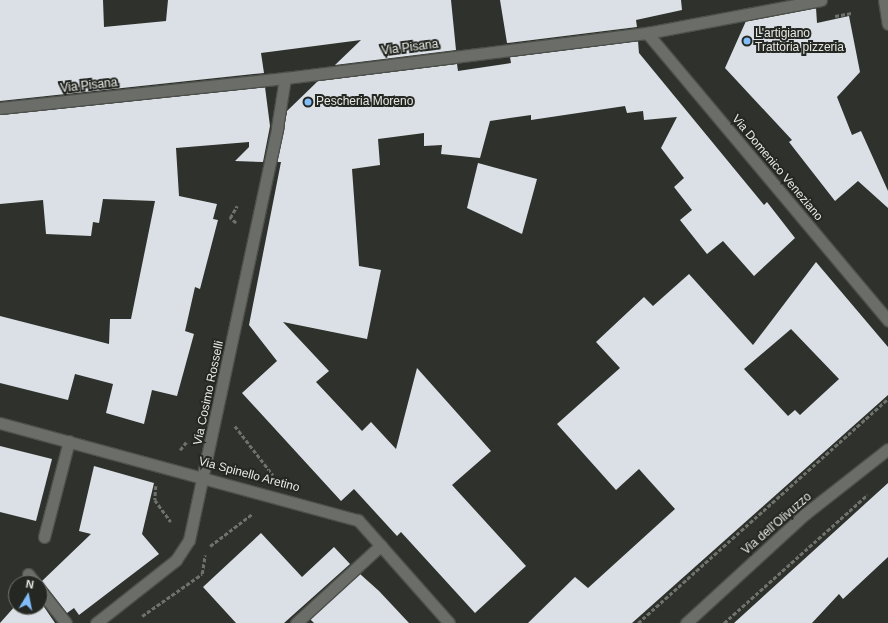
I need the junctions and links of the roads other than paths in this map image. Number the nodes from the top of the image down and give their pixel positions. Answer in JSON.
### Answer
{"nodes":[{"id":1,"x":821,"y":0,"type":"edge"},
{"id":2,"x":884,"y":0,"type":"edge"},
{"id":3,"x":888,"y":24,"type":"edge"},
{"id":4,"x":647,"y":33,"type":"junction"},
{"id":5,"x":284,"y":78,"type":"junction"},
{"id":6,"x":0,"y":108,"type":"edge"},
{"id":7,"x":888,"y":320,"type":"edge"},
{"id":8,"x":0,"y":424,"type":"edge"},
{"id":9,"x":69,"y":441,"type":"junction"},
{"id":10,"x":888,"y":449,"type":"edge"},
{"id":11,"x":205,"y":476,"type":"junction"},
{"id":12,"x":44,"y":537,"type":"dead end"},
{"id":13,"x":381,"y":545,"type":"junction"},
{"id":14,"x":48,"y":600,"type":"edge"},
{"id":15,"x":66,"y":623,"type":"edge"},
{"id":16,"x":96,"y":623,"type":"edge"},
{"id":17,"x":296,"y":623,"type":"edge"},
{"id":18,"x":449,"y":623,"type":"edge"},
{"id":19,"x":686,"y":623,"type":"edge"}],
"edges":[{"from":1,"to":4,"type":"street","name":"Via Pisana"},
{"from":2,"to":3,"type":"street"},
{"from":4,"to":5,"type":"street","name":"Via Pisana"},
{"from":4,"to":7,"type":"street","name":"Via Domenico Veneziano"},
{"from":5,"to":6,"type":"street","name":"Via Pisana"},
{"from":5,"to":11,"type":"street","name":"Via Cosimo Rosselli"},
{"from":8,"to":9,"type":"street","name":"Via Spinello Aretino"},
{"from":9,"to":11,"type":"street","name":"Via Spinello Aretino"},
{"from":9,"to":12,"type":"street"},
{"from":10,"to":19,"type":"street","name":"Via dell'Olivuzzo"},
{"from":11,"to":13,"type":"street","name":"Via Spinello Aretino"},
{"from":11,"to":16,"type":"street","name":"Via Cosimo Rosselli"},
{"from":13,"to":17,"type":"street"},
{"from":13,"to":18,"type":"street","name":"Via Spinello Aretino"},
{"from":14,"to":15,"type":"street"}]}
